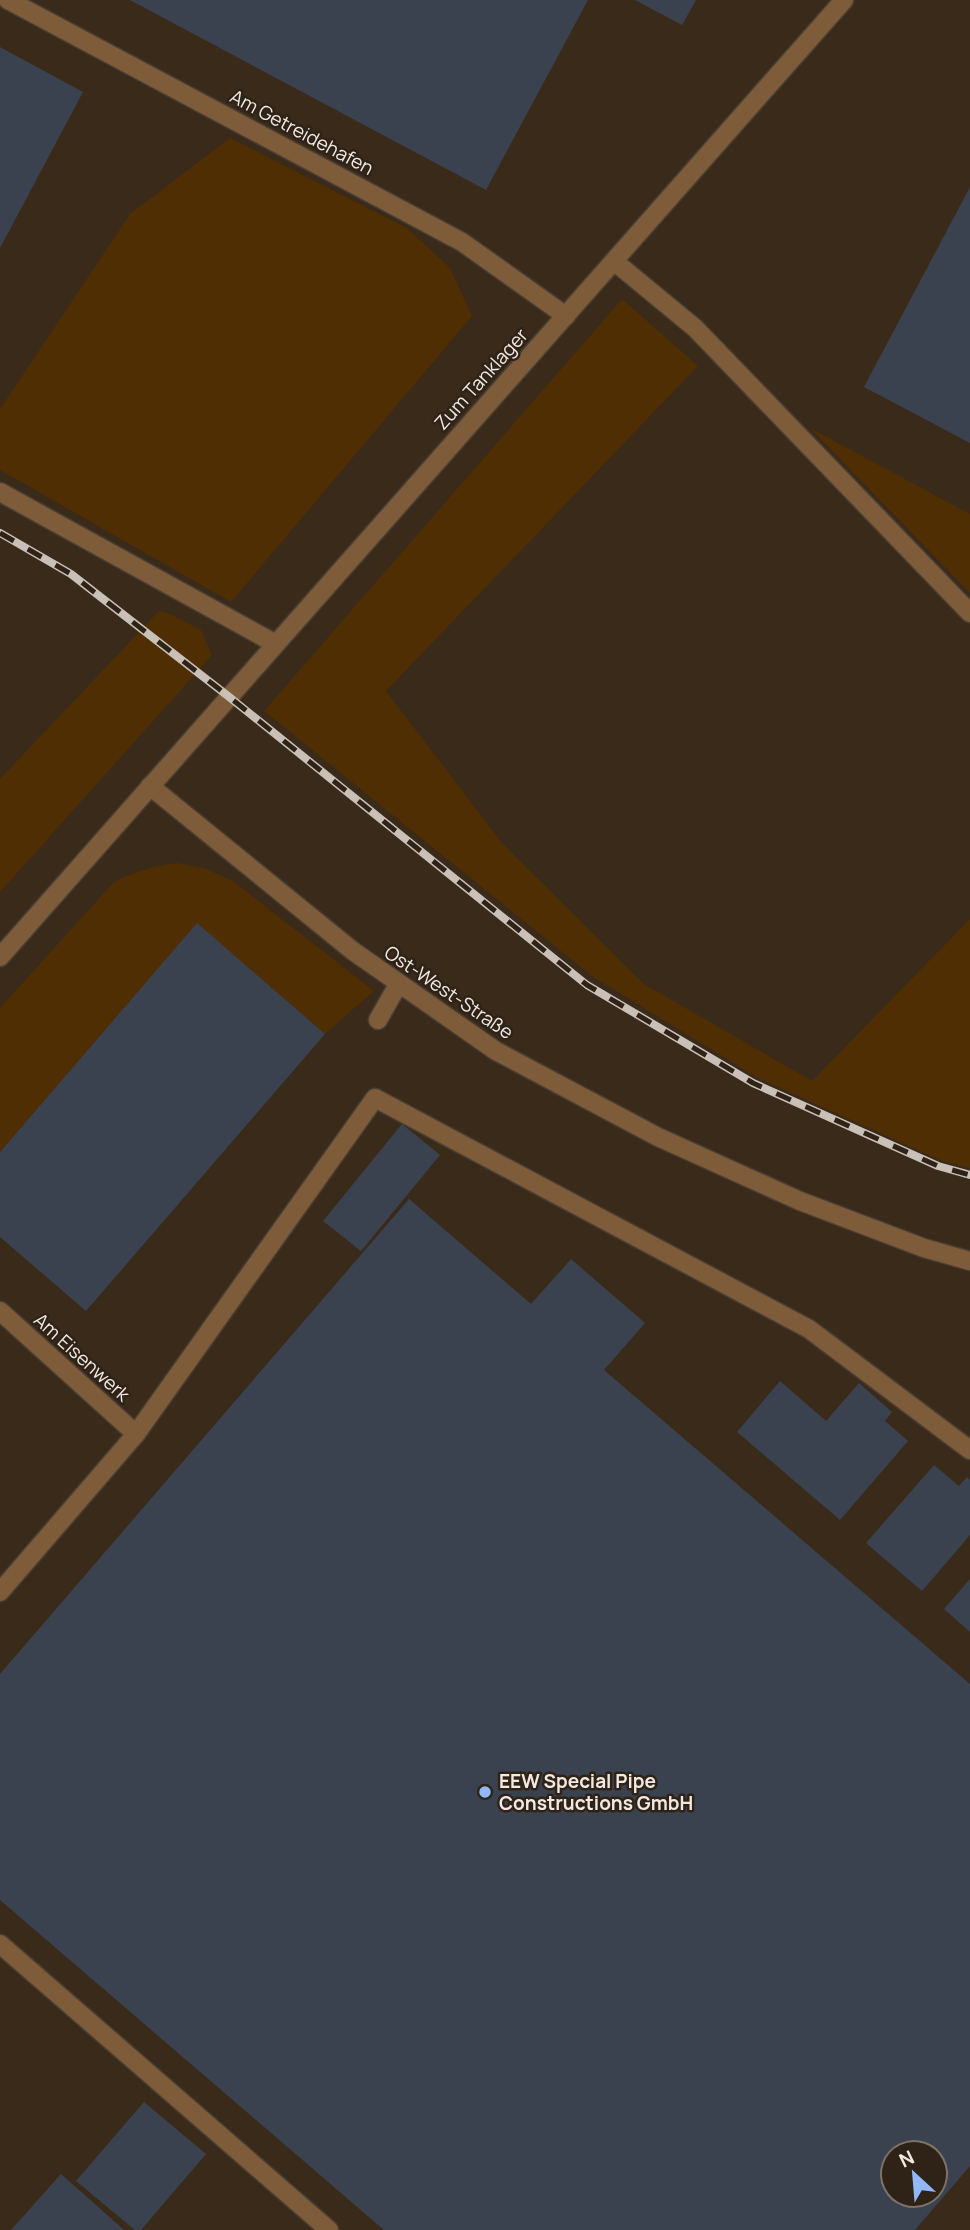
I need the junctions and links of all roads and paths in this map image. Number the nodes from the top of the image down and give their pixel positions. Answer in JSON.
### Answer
{"nodes":[{"id":1,"x":8,"y":0,"type":"edge"},
{"id":2,"x":844,"y":0,"type":"edge"},
{"id":3,"x":615,"y":262,"type":"junction"},
{"id":4,"x":566,"y":316,"type":"junction"},
{"id":5,"x":0,"y":492,"type":"edge"},
{"id":6,"x":970,"y":613,"type":"edge"},
{"id":7,"x":274,"y":643,"type":"junction"},
{"id":8,"x":150,"y":786,"type":"junction"},
{"id":9,"x":0,"y":957,"type":"edge"},
{"id":10,"x":399,"y":983,"type":"junction"},
{"id":11,"x":378,"y":1020,"type":"dead end"},
{"id":12,"x":970,"y":1261,"type":"edge"},
{"id":13,"x":0,"y":1311,"type":"edge"},
{"id":14,"x":136,"y":1434,"type":"junction"},
{"id":15,"x":970,"y":1450,"type":"edge"},
{"id":16,"x":0,"y":1592,"type":"edge"},
{"id":17,"x":0,"y":1944,"type":"edge"},
{"id":18,"x":328,"y":2230,"type":"edge"}],
"edges":[{"from":1,"to":4,"type":"street","name":"Am Getreidehafen"},
{"from":2,"to":3,"type":"street","name":"Zum Tanklager"},
{"from":3,"to":4,"type":"street","name":"Zum Tanklager"},
{"from":3,"to":6,"type":"street"},
{"from":4,"to":7,"type":"street","name":"Zum Tanklager"},
{"from":5,"to":7,"type":"street"},
{"from":7,"to":8,"type":"street","name":"Zum Tanklager"},
{"from":8,"to":9,"type":"street"},
{"from":8,"to":10,"type":"street","name":"Ost-West-Straße"},
{"from":10,"to":11,"type":"street"},
{"from":10,"to":12,"type":"street","name":"Ost-West-Straße"},
{"from":13,"to":14,"type":"street","name":"Am Eisenwerk"},
{"from":14,"to":15,"type":"street"},
{"from":14,"to":16,"type":"street"},
{"from":17,"to":18,"type":"street"}]}
